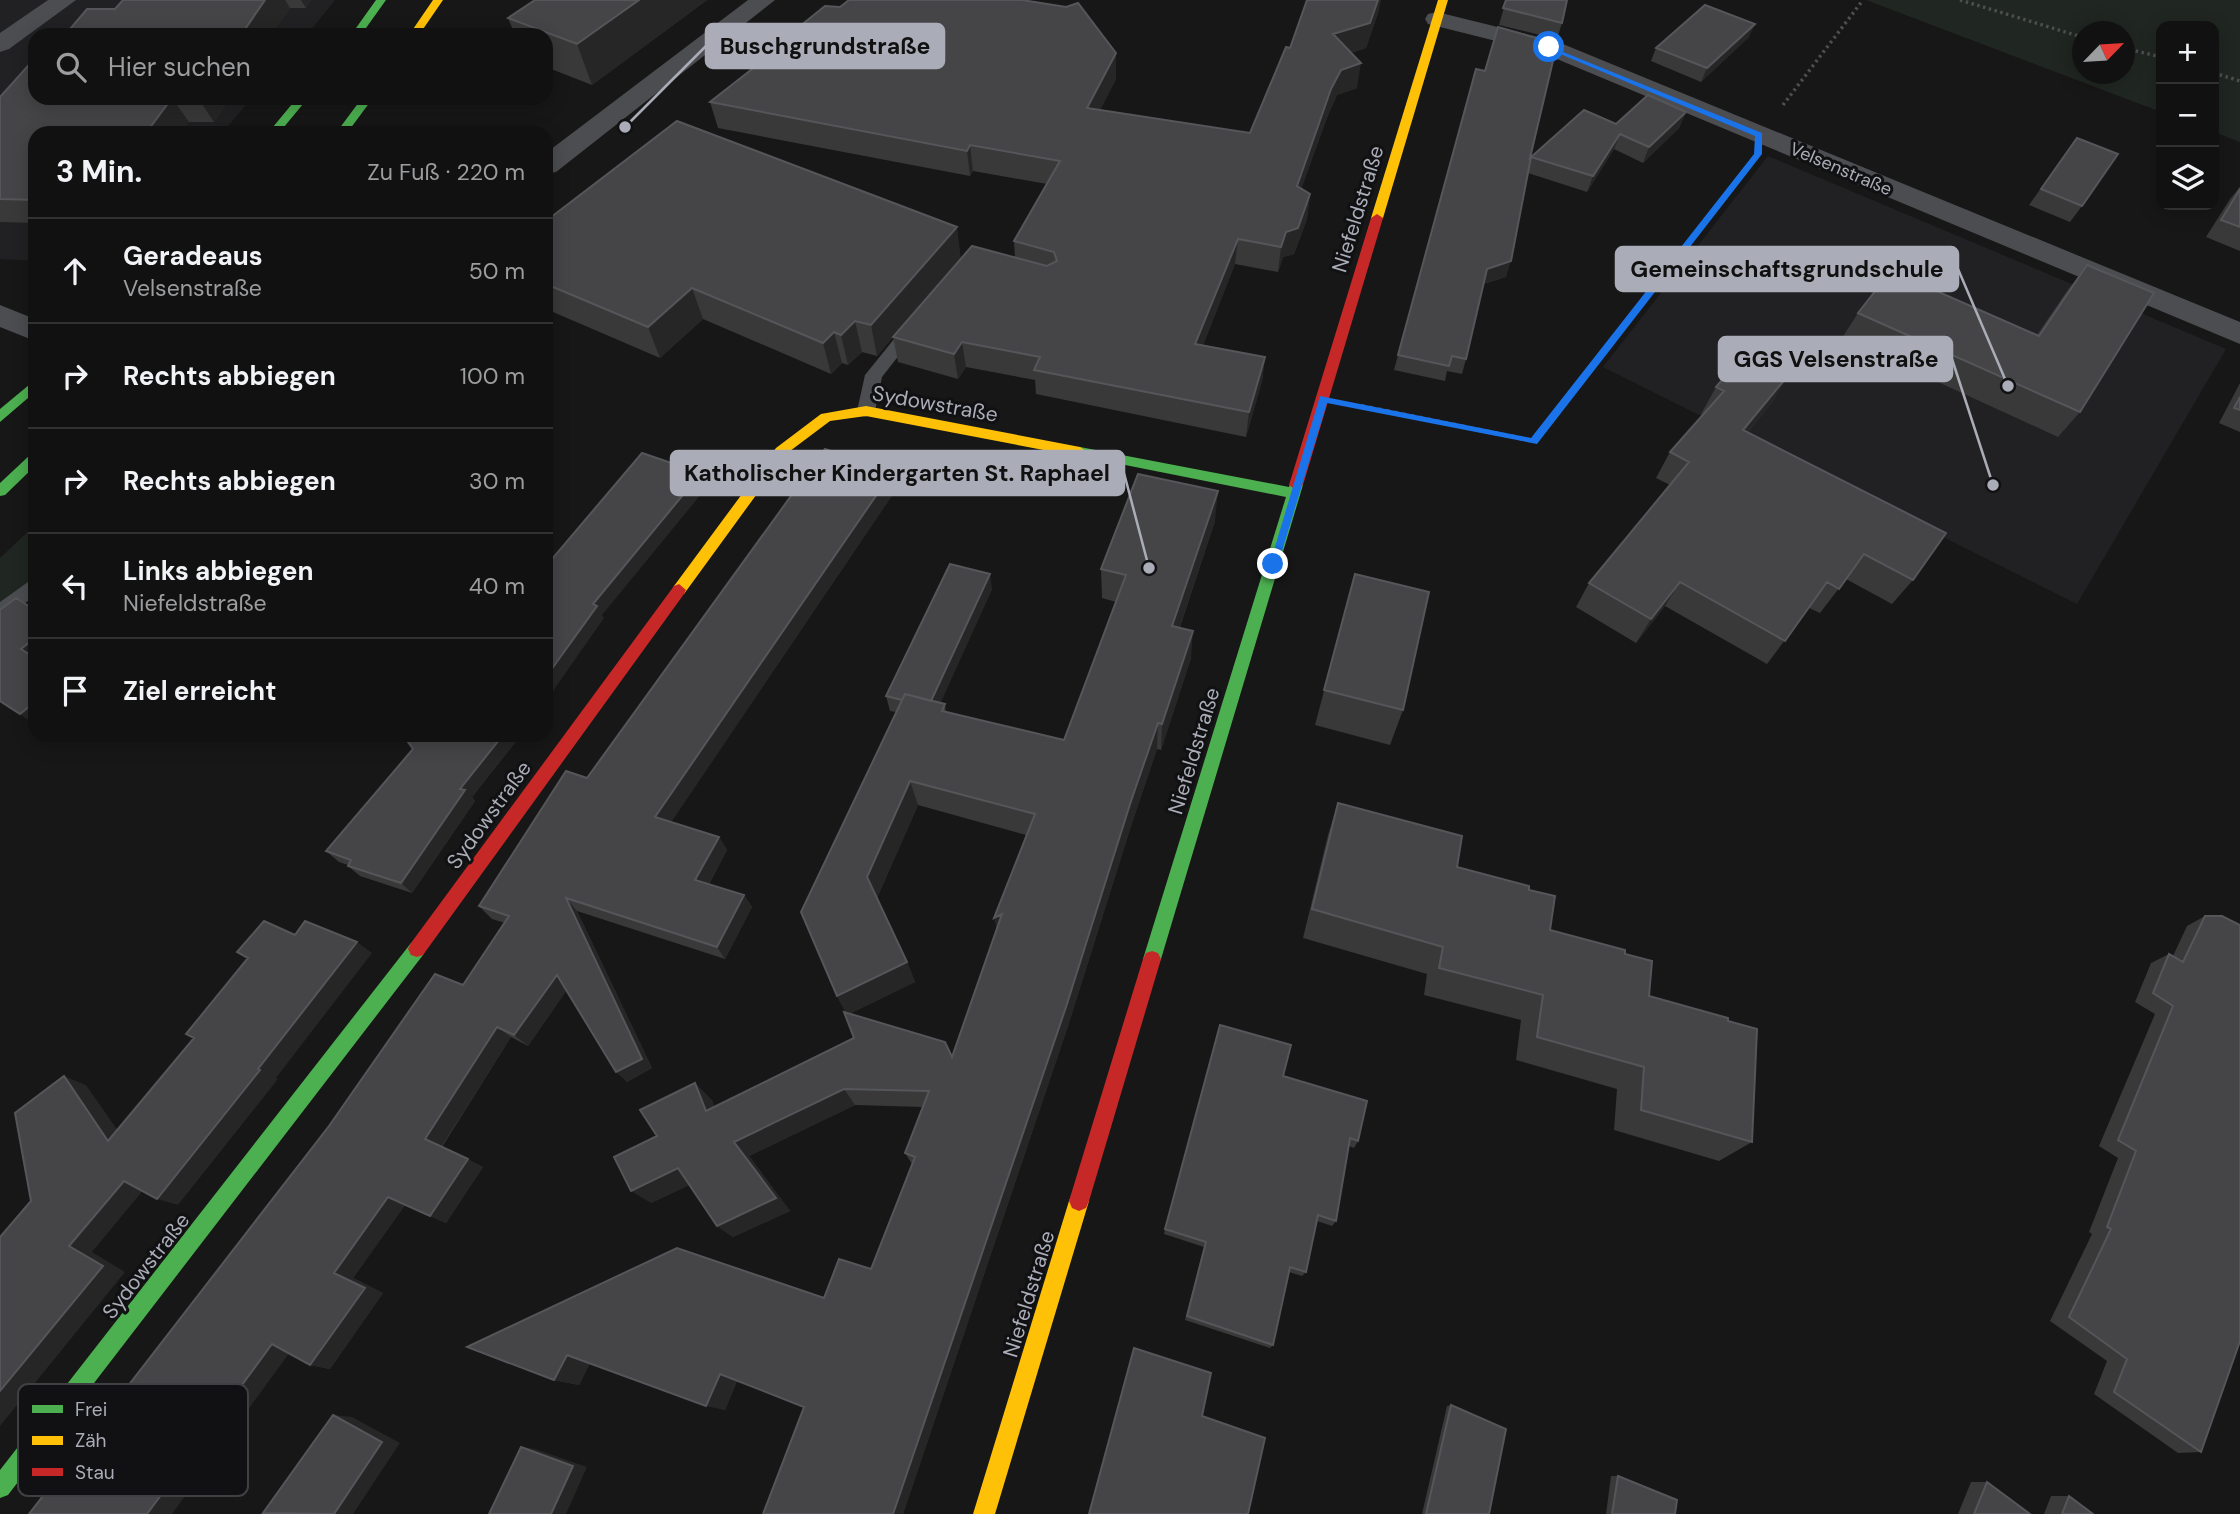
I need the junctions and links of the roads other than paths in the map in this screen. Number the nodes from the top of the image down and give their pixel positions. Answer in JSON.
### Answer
{"nodes":[{"id":1,"x":64,"y":0,"type":"edge"},
{"id":2,"x":381,"y":0,"type":"edge"},
{"id":3,"x":438,"y":0,"type":"edge"},
{"id":4,"x":763,"y":0,"type":"edge"},
{"id":5,"x":1440,"y":10,"type":"edge"},
{"id":6,"x":361,"y":28,"type":"edge"},
{"id":7,"x":419,"y":28,"type":"edge"},
{"id":8,"x":0,"y":44,"type":"edge"},
{"id":9,"x":297,"y":105,"type":"edge"},
{"id":10,"x":363,"y":105,"type":"edge"},
{"id":11,"x":279,"y":126,"type":"edge"},
{"id":12,"x":346,"y":126,"type":"edge"},
{"id":13,"x":553,"y":161,"type":"edge"},
{"id":14,"x":925,"y":312,"type":"edge"},
{"id":15,"x":0,"y":316,"type":"edge"},
{"id":16,"x":28,"y":328,"type":"edge"},
{"id":17,"x":2240,"y":334,"type":"edge"},
{"id":18,"x":28,"y":391,"type":"edge"},
{"id":19,"x":866,"y":411,"type":"junction"},
{"id":20,"x":0,"y":417,"type":"edge"},
{"id":21,"x":28,"y":465,"type":"edge"},
{"id":22,"x":0,"y":491,"type":"edge"},
{"id":23,"x":1294,"y":493,"type":"junction"},
{"id":24,"x":28,"y":591,"type":"edge"},
{"id":25,"x":0,"y":613,"type":"edge"},
{"id":26,"x":80,"y":1384,"type":"edge"},
{"id":27,"x":18,"y":1464,"type":"edge"},
{"id":28,"x":0,"y":1487,"type":"edge"},
{"id":29,"x":984,"y":1514,"type":"edge"}],
"edges":[{"from":1,"to":8,"type":"street"},
{"from":2,"to":6,"type":"street"},
{"from":3,"to":7,"type":"street"},
{"from":4,"to":13,"type":"street"},
{"from":5,"to":17,"type":"street","name":"Velsenstraße"},
{"from":5,"to":23,"type":"street","name":"Niefeldstraße"},
{"from":9,"to":11,"type":"street"},
{"from":10,"to":12,"type":"street"},
{"from":14,"to":19,"type":"lane"},
{"from":15,"to":16,"type":"street"},
{"from":18,"to":20,"type":"street"},
{"from":19,"to":23,"type":"street","name":"Sydowstraße"},
{"from":19,"to":26,"type":"street","name":"Sydowstraße"},
{"from":21,"to":22,"type":"street"},
{"from":23,"to":29,"type":"street","name":"Niefeldstraße"},
{"from":24,"to":25,"type":"lane"},
{"from":27,"to":28,"type":"street","name":"Sydowstraße"}]}
